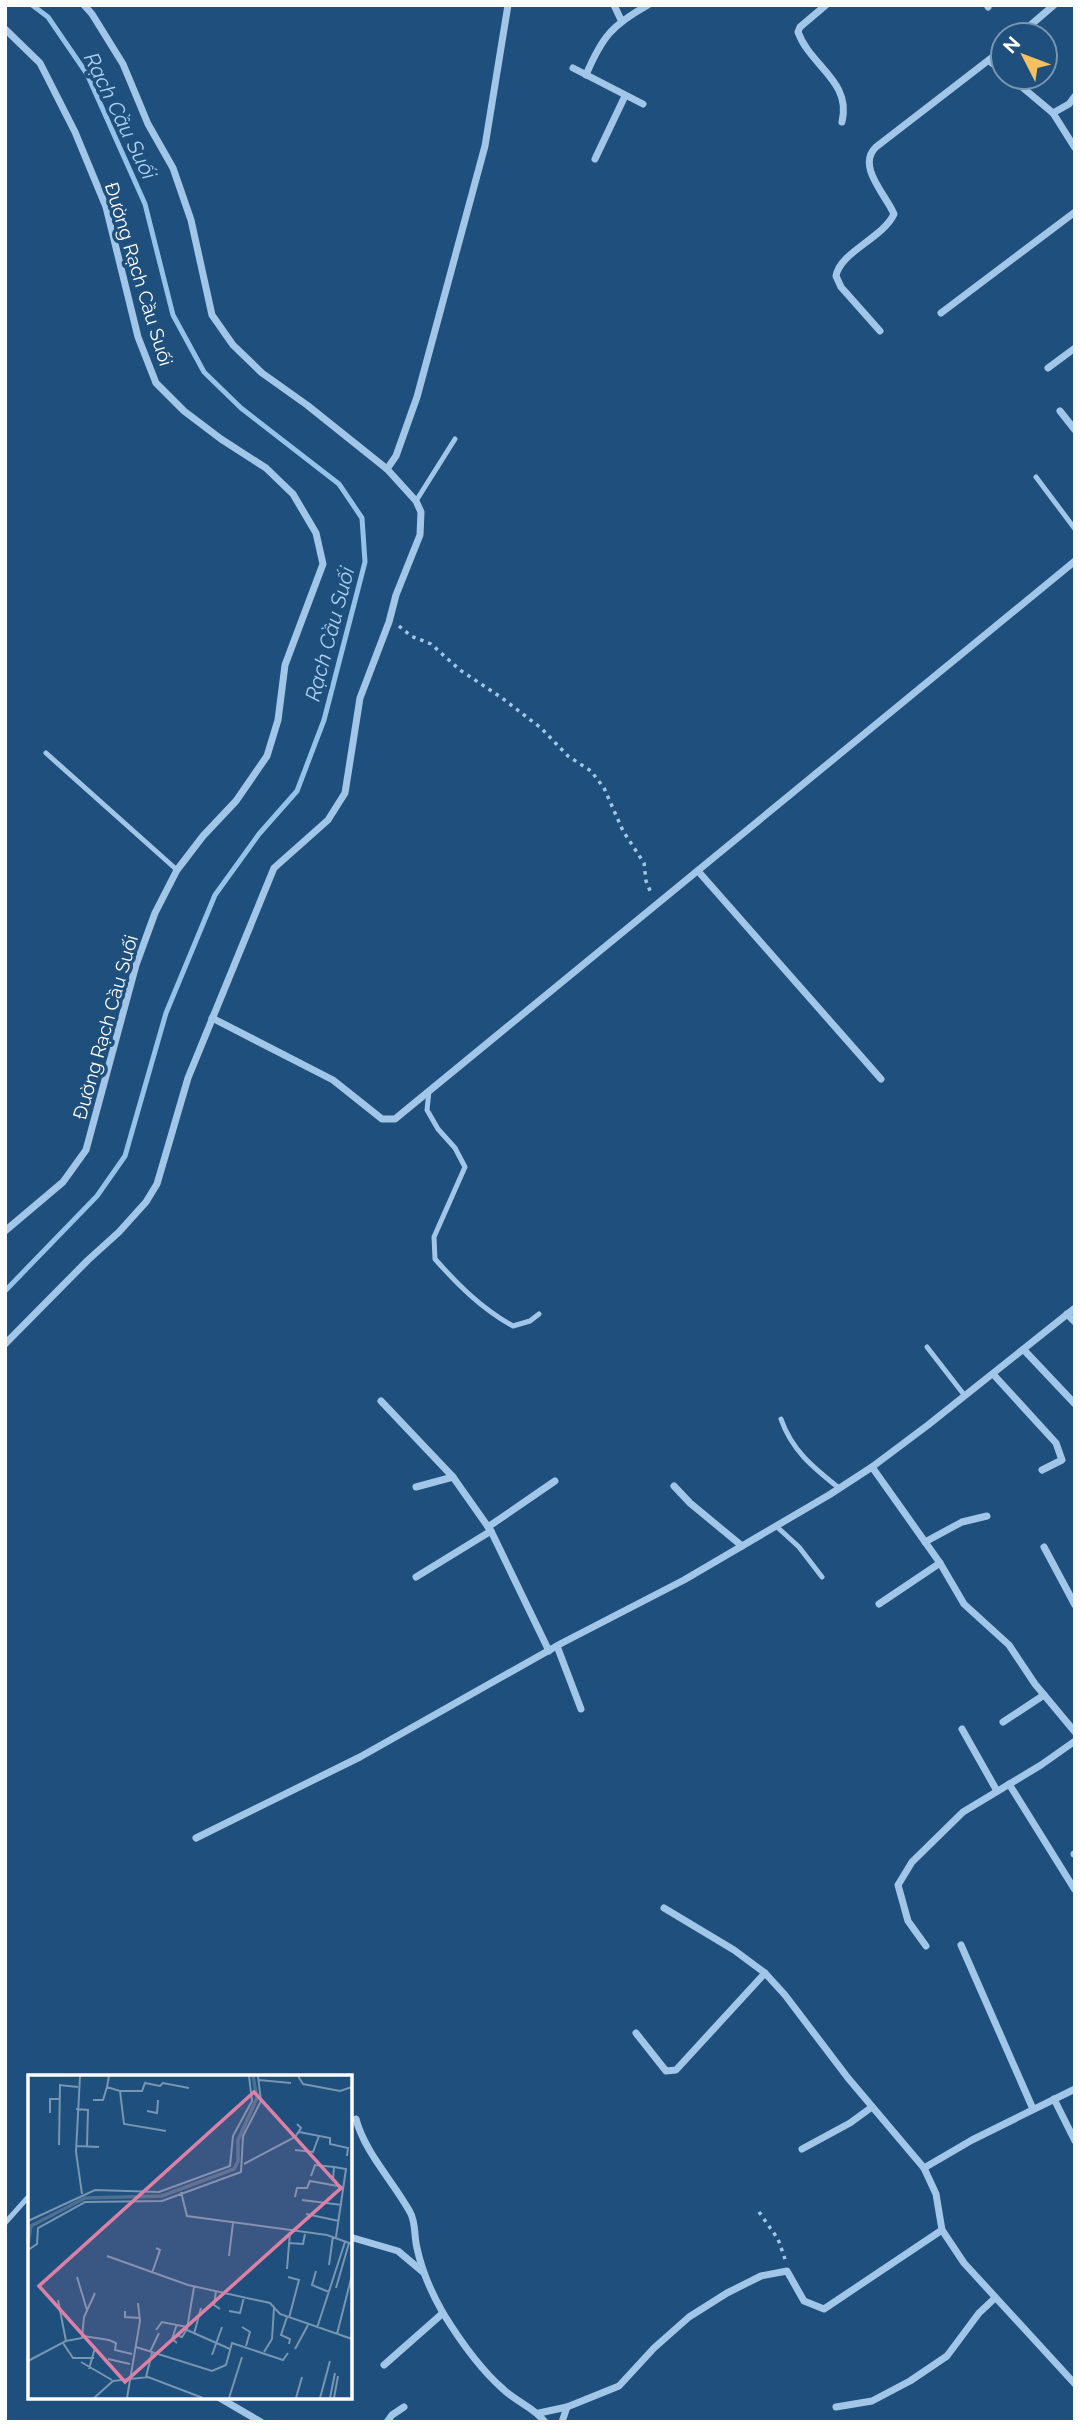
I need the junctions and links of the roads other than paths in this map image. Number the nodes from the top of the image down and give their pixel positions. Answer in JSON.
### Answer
{"nodes":[{"id":1,"x":84,"y":5,"type":"edge"},
{"id":2,"x":508,"y":5,"type":"edge"},
{"id":3,"x":614,"y":5,"type":"edge"},
{"id":4,"x":648,"y":5,"type":"edge"},
{"id":5,"x":826,"y":5,"type":"edge"},
{"id":6,"x":1054,"y":5,"type":"edge"},
{"id":7,"x":621,"y":20,"type":"junction"},
{"id":8,"x":1035,"y":21,"type":"edge"},
{"id":9,"x":5,"y":29,"type":"edge"},
{"id":10,"x":989,"y":61,"type":"edge"},
{"id":11,"x":573,"y":68,"type":"dead end"},
{"id":12,"x":586,"y":75,"type":"junction"},
{"id":13,"x":1027,"y":91,"type":"edge"},
{"id":14,"x":625,"y":96,"type":"junction"},
{"id":15,"x":1075,"y":96,"type":"edge"},
{"id":16,"x":643,"y":104,"type":"dead end"},
{"id":17,"x":1053,"y":113,"type":"junction"},
{"id":18,"x":842,"y":122,"type":"dead end"},
{"id":19,"x":1075,"y":148,"type":"edge"},
{"id":20,"x":595,"y":159,"type":"dead end"},
{"id":21,"x":1075,"y":212,"type":"edge"},
{"id":22,"x":940,"y":313,"type":"dead end"},
{"id":23,"x":880,"y":331,"type":"dead end"},
{"id":24,"x":1075,"y":348,"type":"edge"},
{"id":25,"x":1048,"y":368,"type":"dead end"},
{"id":26,"x":1060,"y":411,"type":"dead end"},
{"id":27,"x":1075,"y":430,"type":"edge"},
{"id":28,"x":455,"y":439,"type":"dead end"},
{"id":29,"x":387,"y":469,"type":"junction"},
{"id":30,"x":1036,"y":477,"type":"dead end"},
{"id":31,"x":416,"y":502,"type":"junction"},
{"id":32,"x":1075,"y":529,"type":"edge"},
{"id":33,"x":1074,"y":564,"type":"edge"},
{"id":34,"x":46,"y":753,"type":"dead end"},
{"id":35,"x":177,"y":870,"type":"junction"},
{"id":36,"x":698,"y":871,"type":"junction"},
{"id":37,"x":212,"y":1018,"type":"junction"},
{"id":38,"x":881,"y":1079,"type":"dead end"},
{"id":39,"x":429,"y":1091,"type":"junction"},
{"id":40,"x":5,"y":1231,"type":"edge"},
{"id":41,"x":1075,"y":1308,"type":"edge"},
{"id":42,"x":539,"y":1314,"type":"dead end"},
{"id":43,"x":1067,"y":1314,"type":"junction"},
{"id":44,"x":1075,"y":1322,"type":"edge"},
{"id":45,"x":5,"y":1344,"type":"edge"},
{"id":46,"x":927,"y":1347,"type":"dead end"},
{"id":47,"x":1024,"y":1350,"type":"junction"},
{"id":48,"x":993,"y":1374,"type":"junction"},
{"id":49,"x":965,"y":1396,"type":"junction"},
{"id":50,"x":381,"y":1401,"type":"dead end"},
{"id":51,"x":1075,"y":1404,"type":"edge"},
{"id":52,"x":781,"y":1419,"type":"dead end"},
{"id":53,"x":872,"y":1467,"type":"junction"},
{"id":54,"x":1042,"y":1470,"type":"dead end"},
{"id":55,"x":453,"y":1477,"type":"junction"},
{"id":56,"x":555,"y":1481,"type":"dead end"},
{"id":57,"x":674,"y":1486,"type":"dead end"},
{"id":58,"x":416,"y":1487,"type":"dead end"},
{"id":59,"x":839,"y":1488,"type":"junction"},
{"id":60,"x":987,"y":1516,"type":"dead end"},
{"id":61,"x":776,"y":1526,"type":"junction"},
{"id":62,"x":489,"y":1529,"type":"junction"},
{"id":63,"x":925,"y":1542,"type":"junction"},
{"id":64,"x":742,"y":1546,"type":"junction"},
{"id":65,"x":1044,"y":1547,"type":"dead end"},
{"id":66,"x":940,"y":1563,"type":"junction"},
{"id":67,"x":415,"y":1577,"type":"dead end"},
{"id":68,"x":822,"y":1577,"type":"dead end"},
{"id":69,"x":879,"y":1605,"type":"dead end"},
{"id":70,"x":1075,"y":1605,"type":"edge"},
{"id":71,"x":557,"y":1646,"type":"junction"},
{"id":72,"x":549,"y":1651,"type":"junction"},
{"id":73,"x":1044,"y":1695,"type":"junction"},
{"id":74,"x":581,"y":1709,"type":"dead end"},
{"id":75,"x":1003,"y":1722,"type":"dead end"},
{"id":76,"x":962,"y":1729,"type":"dead end"},
{"id":77,"x":1075,"y":1732,"type":"edge"},
{"id":78,"x":1075,"y":1741,"type":"edge"},
{"id":79,"x":1009,"y":1784,"type":"junction"},
{"id":80,"x":997,"y":1791,"type":"junction"},
{"id":81,"x":196,"y":1838,"type":"dead end"},
{"id":82,"x":1075,"y":1890,"type":"edge"},
{"id":83,"x":664,"y":1908,"type":"dead end"},
{"id":84,"x":961,"y":1945,"type":"dead end"},
{"id":85,"x":926,"y":1946,"type":"dead end"},
{"id":86,"x":765,"y":1973,"type":"junction"},
{"id":87,"x":636,"y":2033,"type":"dead end"},
{"id":88,"x":1075,"y":2089,"type":"edge"},
{"id":89,"x":1054,"y":2099,"type":"junction"},
{"id":90,"x":872,"y":2107,"type":"junction"},
{"id":91,"x":1033,"y":2109,"type":"junction"},
{"id":92,"x":356,"y":2119,"type":"dead end"},
{"id":93,"x":1075,"y":2141,"type":"edge"},
{"id":94,"x":802,"y":2150,"type":"dead end"},
{"id":95,"x":924,"y":2168,"type":"junction"},
{"id":96,"x":28,"y":2197,"type":"edge"},
{"id":97,"x":5,"y":2223,"type":"edge"},
{"id":98,"x":942,"y":2230,"type":"junction"},
{"id":99,"x":352,"y":2238,"type":"edge"},
{"id":100,"x":423,"y":2272,"type":"junction"},
{"id":101,"x":995,"y":2298,"type":"junction"},
{"id":102,"x":443,"y":2313,"type":"junction"},
{"id":103,"x":384,"y":2365,"type":"dead end"},
{"id":104,"x":1075,"y":2384,"type":"edge"},
{"id":105,"x":221,"y":2399,"type":"edge"},
{"id":106,"x":404,"y":2407,"type":"dead end"},
{"id":107,"x":567,"y":2407,"type":"junction"},
{"id":108,"x":836,"y":2407,"type":"dead end"},
{"id":109,"x":539,"y":2413,"type":"junction"},
{"id":110,"x":261,"y":2422,"type":"edge"},
{"id":111,"x":387,"y":2422,"type":"edge"},
{"id":112,"x":545,"y":2422,"type":"edge"},
{"id":113,"x":562,"y":2422,"type":"edge"}],
"edges":[{"from":1,"to":29,"type":"street"},
{"from":2,"to":29,"type":"street"},
{"from":3,"to":7,"type":"street"},
{"from":4,"to":7,"type":"street"},
{"from":5,"to":18,"type":"street"},
{"from":6,"to":8,"type":"street"},
{"from":7,"to":12,"type":"street"},
{"from":9,"to":35,"type":"street","name":"Đường Rạch Cầu Suối"},
{"from":10,"to":23,"type":"street"},
{"from":11,"to":12,"type":"street"},
{"from":12,"to":14,"type":"street"},
{"from":13,"to":17,"type":"street"},
{"from":14,"to":16,"type":"street"},
{"from":14,"to":20,"type":"street"},
{"from":15,"to":17,"type":"street"},
{"from":17,"to":19,"type":"street"},
{"from":21,"to":22,"type":"street"},
{"from":24,"to":25,"type":"street"},
{"from":26,"to":27,"type":"street"},
{"from":28,"to":31,"type":"lane"},
{"from":29,"to":31,"type":"street"},
{"from":30,"to":32,"type":"lane"},
{"from":31,"to":37,"type":"street"},
{"from":33,"to":36,"type":"street"},
{"from":34,"to":35,"type":"lane"},
{"from":35,"to":40,"type":"street","name":"Đường Rạch Cầu Suối"},
{"from":36,"to":38,"type":"street"},
{"from":36,"to":39,"type":"street"},
{"from":37,"to":39,"type":"street"},
{"from":37,"to":45,"type":"street"},
{"from":39,"to":42,"type":"lane"},
{"from":41,"to":43,"type":"street"},
{"from":43,"to":44,"type":"street"},
{"from":43,"to":47,"type":"street"},
{"from":46,"to":49,"type":"lane"},
{"from":47,"to":48,"type":"street"},
{"from":47,"to":51,"type":"street"},
{"from":48,"to":49,"type":"street"},
{"from":48,"to":54,"type":"street"},
{"from":49,"to":53,"type":"street"},
{"from":50,"to":55,"type":"street"},
{"from":52,"to":59,"type":"lane"},
{"from":53,"to":59,"type":"street"},
{"from":53,"to":63,"type":"street"},
{"from":55,"to":58,"type":"street"},
{"from":55,"to":62,"type":"street"},
{"from":56,"to":62,"type":"street"},
{"from":57,"to":64,"type":"street"},
{"from":59,"to":61,"type":"street"},
{"from":60,"to":63,"type":"street"},
{"from":61,"to":64,"type":"street"},
{"from":61,"to":68,"type":"lane"},
{"from":62,"to":67,"type":"street"},
{"from":62,"to":72,"type":"street"},
{"from":63,"to":66,"type":"street"},
{"from":64,"to":71,"type":"street"},
{"from":65,"to":70,"type":"street"},
{"from":66,"to":69,"type":"street"},
{"from":66,"to":73,"type":"street"},
{"from":71,"to":72,"type":"street"},
{"from":71,"to":74,"type":"street"},
{"from":72,"to":81,"type":"street"},
{"from":73,"to":75,"type":"street"},
{"from":73,"to":77,"type":"street"},
{"from":76,"to":80,"type":"street"},
{"from":78,"to":79,"type":"street"},
{"from":79,"to":80,"type":"street"},
{"from":79,"to":82,"type":"street"},
{"from":80,"to":85,"type":"street"},
{"from":83,"to":86,"type":"street"},
{"from":84,"to":91,"type":"street"},
{"from":86,"to":87,"type":"street"},
{"from":86,"to":90,"type":"street"},
{"from":88,"to":89,"type":"street"},
{"from":89,"to":91,"type":"street"},
{"from":89,"to":93,"type":"street"},
{"from":90,"to":94,"type":"street"},
{"from":90,"to":95,"type":"street"},
{"from":91,"to":95,"type":"street"},
{"from":92,"to":100,"type":"street"},
{"from":95,"to":98,"type":"street"},
{"from":96,"to":97,"type":"lane"},
{"from":98,"to":101,"type":"street"},
{"from":98,"to":107,"type":"street"},
{"from":99,"to":100,"type":"street"},
{"from":100,"to":102,"type":"street"},
{"from":101,"to":104,"type":"street"},
{"from":101,"to":108,"type":"street"},
{"from":102,"to":103,"type":"street"},
{"from":102,"to":109,"type":"street"},
{"from":105,"to":110,"type":"street"},
{"from":106,"to":111,"type":"street"},
{"from":107,"to":109,"type":"street"},
{"from":107,"to":113,"type":"street"},
{"from":109,"to":112,"type":"street"}]}
